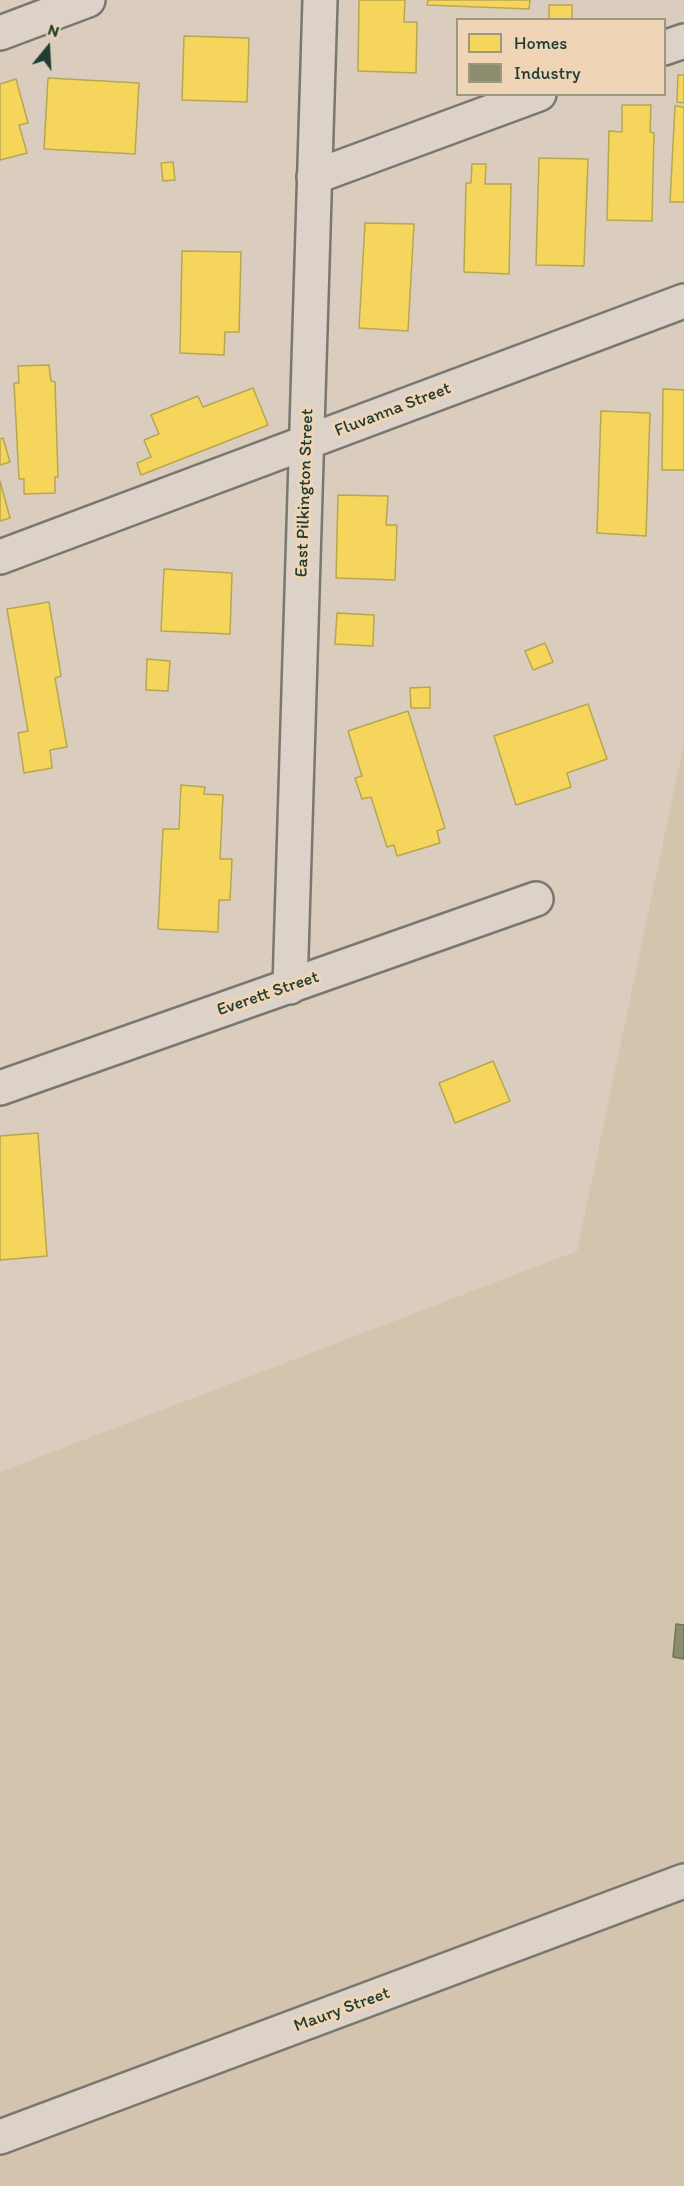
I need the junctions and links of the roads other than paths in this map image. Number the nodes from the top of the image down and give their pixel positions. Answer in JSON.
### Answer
{"nodes":[{"id":1,"x":88,"y":0,"type":"edge"},
{"id":2,"x":320,"y":0,"type":"edge"},
{"id":3,"x":0,"y":33,"type":"edge"},
{"id":4,"x":684,"y":41,"type":"edge"},
{"id":5,"x":666,"y":47,"type":"edge"},
{"id":6,"x":534,"y":96,"type":"edge"},
{"id":7,"x":314,"y":177,"type":"junction"},
{"id":8,"x":684,"y":301,"type":"edge"},
{"id":9,"x":305,"y":443,"type":"junction"},
{"id":10,"x":0,"y":557,"type":"edge"},
{"id":11,"x":536,"y":899,"type":"dead end"},
{"id":12,"x":290,"y":987,"type":"junction"},
{"id":13,"x":0,"y":1088,"type":"edge"},
{"id":14,"x":684,"y":1881,"type":"edge"},
{"id":15,"x":0,"y":2137,"type":"edge"}],
"edges":[{"from":1,"to":3,"type":"street"},
{"from":2,"to":7,"type":"street","name":"East Pilkington Street"},
{"from":4,"to":5,"type":"street"},
{"from":6,"to":7,"type":"street"},
{"from":7,"to":9,"type":"street","name":"East Pilkington Street"},
{"from":8,"to":9,"type":"street","name":"Fluvanna Street"},
{"from":9,"to":10,"type":"street","name":"Fluvanna Street"},
{"from":9,"to":12,"type":"street","name":"East Pilkington Street"},
{"from":11,"to":12,"type":"street","name":"Everett Street"},
{"from":12,"to":13,"type":"street","name":"Everett Street"},
{"from":14,"to":15,"type":"street","name":"Maury Street"}]}
